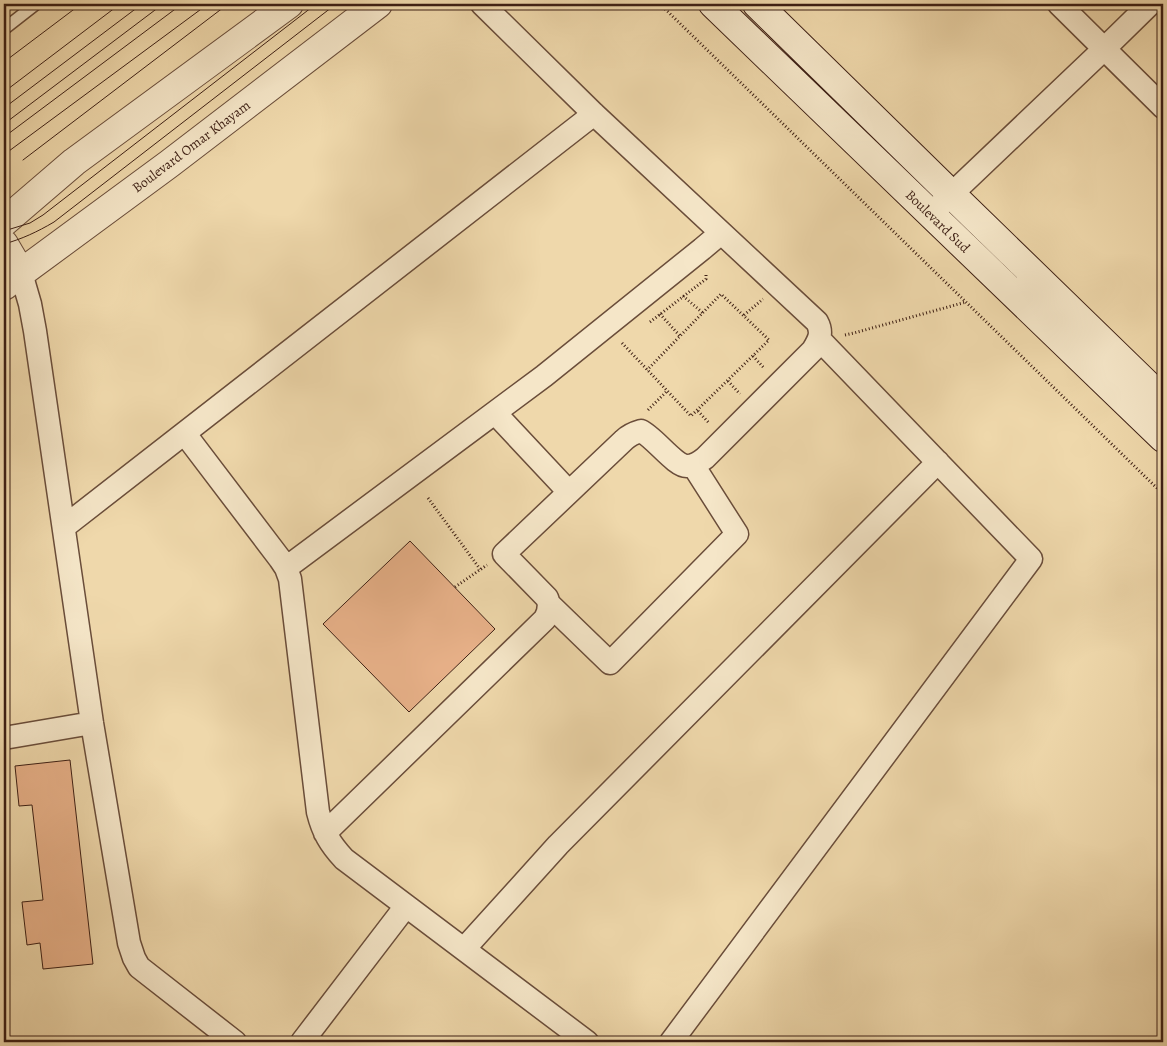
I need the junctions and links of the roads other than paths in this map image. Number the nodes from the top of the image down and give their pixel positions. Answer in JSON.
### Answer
{"nodes":[{"id":1,"x":36,"y":4,"type":"edge"},
{"id":2,"x":289,"y":4,"type":"edge"},
{"id":3,"x":378,"y":4,"type":"edge"},
{"id":4,"x":482,"y":4,"type":"edge"},
{"id":5,"x":713,"y":4,"type":"edge"},
{"id":6,"x":757,"y":4,"type":"edge"},
{"id":7,"x":1059,"y":4,"type":"edge"},
{"id":8,"x":1150,"y":4,"type":"edge"},
{"id":9,"x":4,"y":29,"type":"edge"},
{"id":10,"x":1104,"y":49,"type":"junction"},
{"id":11,"x":1163,"y":107,"type":"edge"},
{"id":12,"x":594,"y":114,"type":"junction"},
{"id":13,"x":951,"y":194,"type":"junction"},
{"id":14,"x":930,"y":214,"type":"junction"},
{"id":15,"x":4,"y":222,"type":"edge"},
{"id":16,"x":721,"y":232,"type":"junction"},
{"id":17,"x":4,"y":244,"type":"edge"},
{"id":18,"x":9,"y":282,"type":"edge"},
{"id":19,"x":820,"y":338,"type":"junction"},
{"id":20,"x":1163,"y":400,"type":"edge"},
{"id":21,"x":494,"y":413,"type":"junction"},
{"id":22,"x":1158,"y":422,"type":"edge"},
{"id":23,"x":185,"y":434,"type":"junction"},
{"id":24,"x":938,"y":462,"type":"junction"},
{"id":25,"x":693,"y":465,"type":"junction"},
{"id":26,"x":569,"y":492,"type":"junction"},
{"id":27,"x":64,"y":527,"type":"junction"},
{"id":28,"x":286,"y":568,"type":"junction"},
{"id":29,"x":549,"y":604,"type":"junction"},
{"id":30,"x":92,"y":723,"type":"junction"},
{"id":31,"x":4,"y":738,"type":"edge"},
{"id":32,"x":325,"y":833,"type":"junction"},
{"id":33,"x":406,"y":906,"type":"junction"},
{"id":34,"x":464,"y":949,"type":"junction"},
{"id":35,"x":235,"y":1042,"type":"edge"},
{"id":36,"x":302,"y":1042,"type":"edge"},
{"id":37,"x":587,"y":1042,"type":"edge"},
{"id":38,"x":671,"y":1042,"type":"edge"}],
"edges":[{"from":1,"to":9,"type":"lane"},
{"from":2,"to":15,"type":"main road"},
{"from":3,"to":18,"type":"main road","name":"Boulevard Omar Khayam"},
{"from":4,"to":12,"type":"street"},
{"from":5,"to":14,"type":"main road","name":"Boulevard Sud"},
{"from":6,"to":13,"type":"main road","name":"Boulevard Sud"},
{"from":7,"to":10,"type":"street"},
{"from":8,"to":10,"type":"street"},
{"from":10,"to":11,"type":"street"},
{"from":10,"to":13,"type":"street"},
{"from":12,"to":16,"type":"street"},
{"from":12,"to":23,"type":"street"},
{"from":13,"to":14,"type":"street"},
{"from":13,"to":20,"type":"main road","name":"Boulevard Sud"},
{"from":14,"to":22,"type":"main road","name":"Boulevard Sud"},
{"from":16,"to":19,"type":"street"},
{"from":16,"to":21,"type":"street"},
{"from":17,"to":18,"type":"main road"},
{"from":18,"to":27,"type":"street"},
{"from":19,"to":24,"type":"street"},
{"from":19,"to":25,"type":"street"},
{"from":21,"to":26,"type":"street"},
{"from":21,"to":28,"type":"street"},
{"from":23,"to":27,"type":"street"},
{"from":23,"to":28,"type":"street"},
{"from":24,"to":34,"type":"street"},
{"from":24,"to":38,"type":"street"},
{"from":25,"to":26,"type":"street"},
{"from":25,"to":29,"type":"street"},
{"from":26,"to":29,"type":"street"},
{"from":27,"to":30,"type":"street"},
{"from":28,"to":32,"type":"street"},
{"from":29,"to":32,"type":"street"},
{"from":30,"to":31,"type":"street"},
{"from":30,"to":35,"type":"street"},
{"from":32,"to":33,"type":"street"},
{"from":33,"to":34,"type":"street"},
{"from":33,"to":36,"type":"street"},
{"from":34,"to":37,"type":"street"}]}
